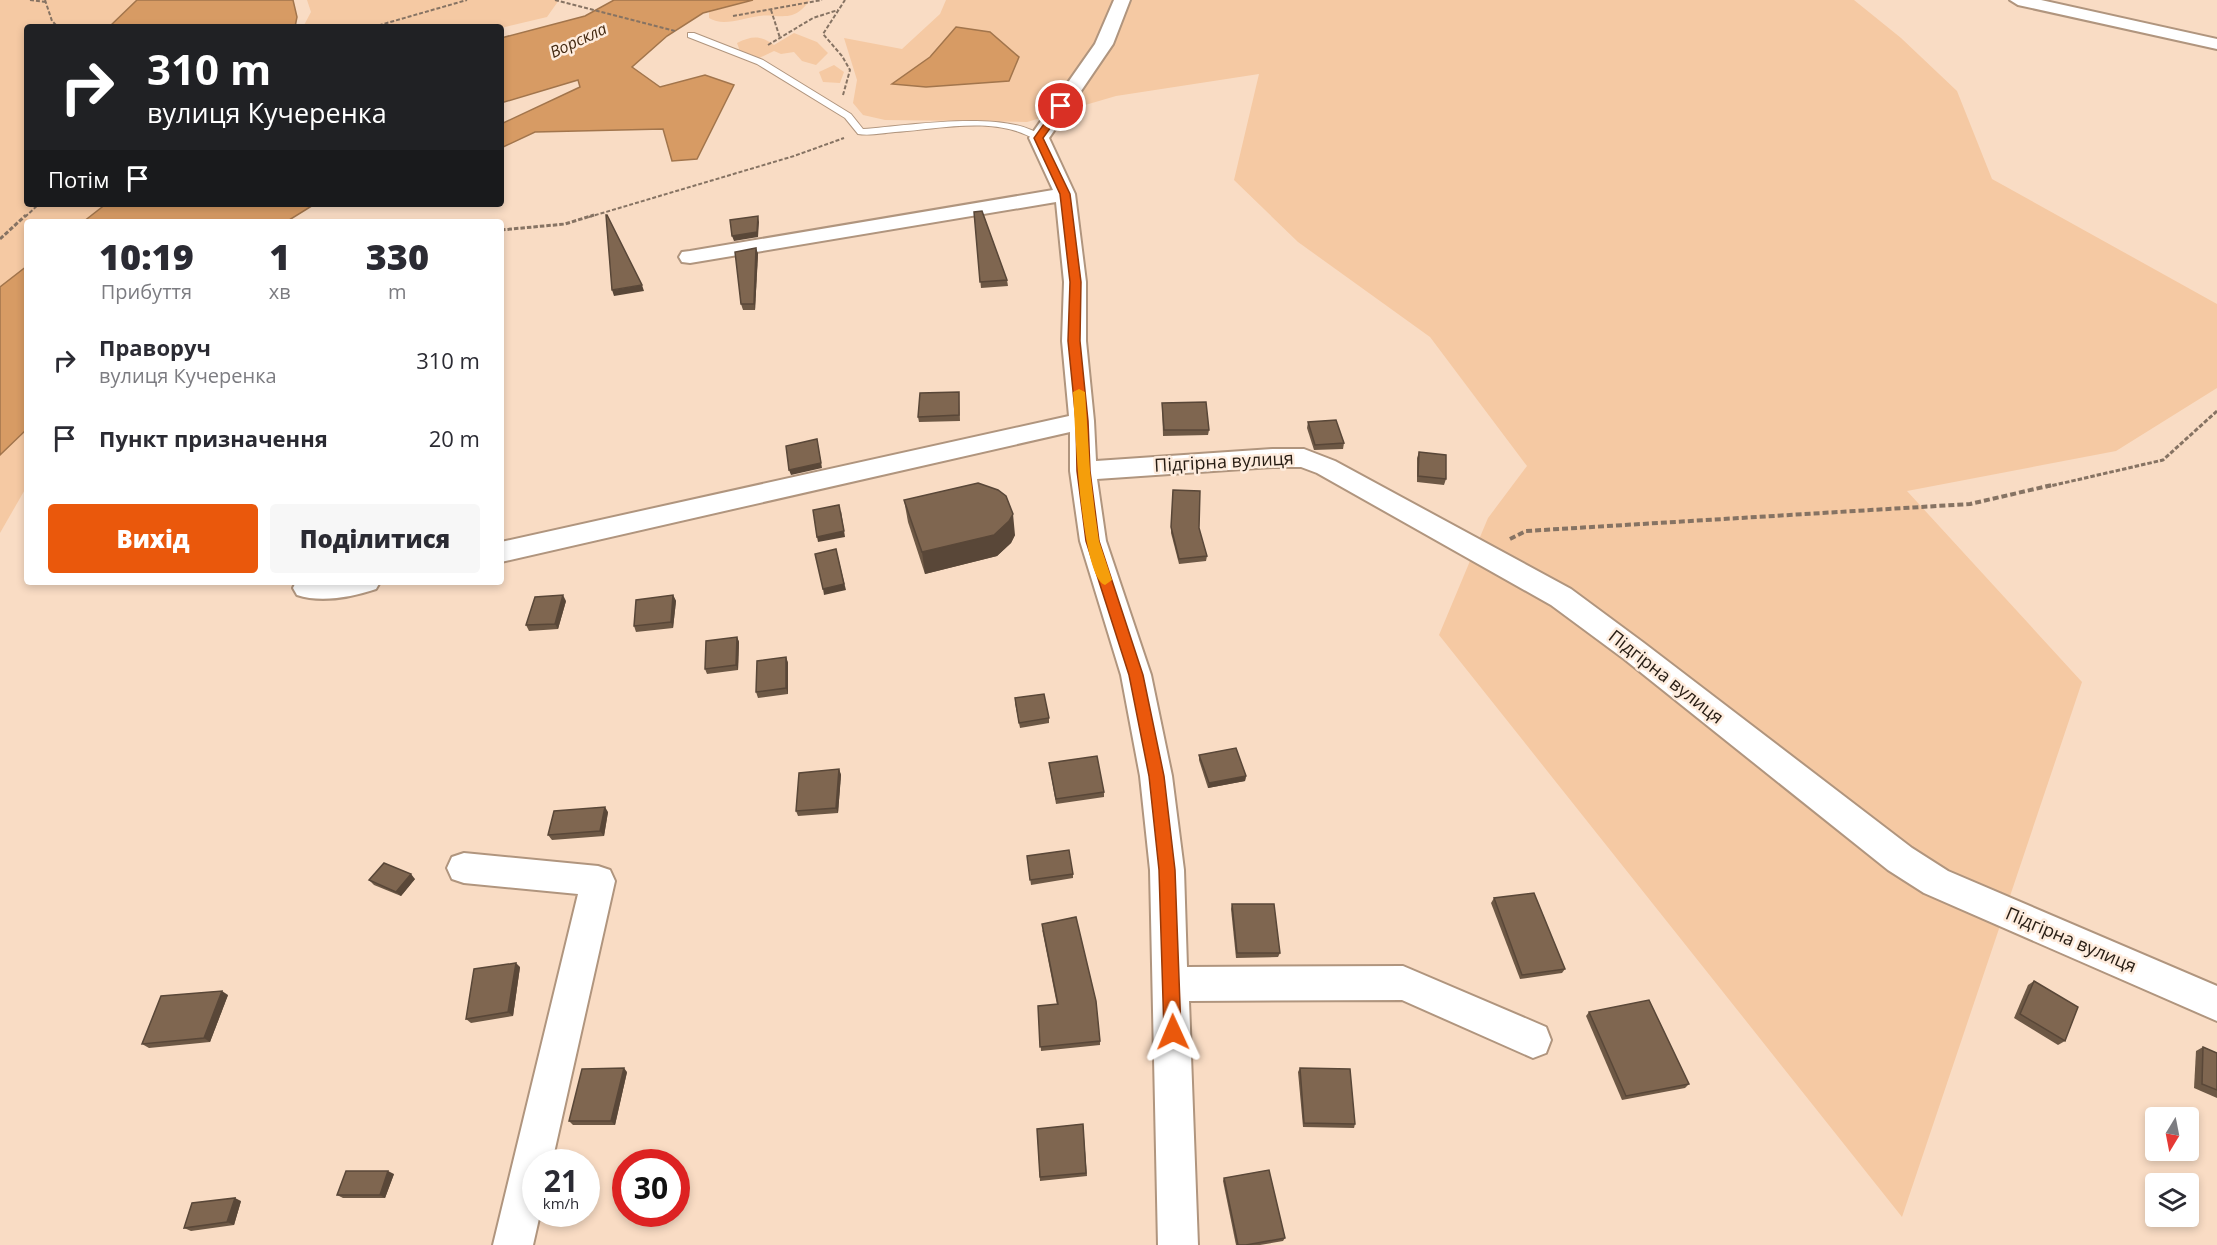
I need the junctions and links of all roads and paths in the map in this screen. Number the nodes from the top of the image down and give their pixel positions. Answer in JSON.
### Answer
{"nodes":[{"id":1,"x":30,"y":0,"type":"edge"},
{"id":2,"x":468,"y":0,"type":"edge"},
{"id":3,"x":555,"y":0,"type":"edge"},
{"id":4,"x":576,"y":0,"type":"edge"},
{"id":5,"x":822,"y":0,"type":"edge"},
{"id":6,"x":845,"y":0,"type":"edge"},
{"id":7,"x":1122,"y":0,"type":"edge"},
{"id":8,"x":2018,"y":0,"type":"edge"},
{"id":9,"x":46,"y":1,"type":"edge"},
{"id":10,"x":571,"y":5,"type":"junction"},
{"id":11,"x":771,"y":10,"type":"junction"},
{"id":12,"x":838,"y":10,"type":"junction"},
{"id":13,"x":733,"y":16,"type":"dead end"},
{"id":14,"x":55,"y":24,"type":"edge"},
{"id":15,"x":384,"y":24,"type":"edge"},
{"id":16,"x":691,"y":35,"type":"joint"},
{"id":17,"x":780,"y":38,"type":"junction"},
{"id":18,"x":2217,"y":44,"type":"edge"},
{"id":19,"x":760,"y":63,"type":"junction"},
{"id":20,"x":838,"y":110,"type":"junction"},
{"id":21,"x":861,"y":132,"type":"junction"},
{"id":22,"x":1039,"y":138,"type":"junction"},
{"id":23,"x":1065,"y":194,"type":"junction"},
{"id":24,"x":36,"y":207,"type":"edge"},
{"id":25,"x":504,"y":230,"type":"edge"},
{"id":26,"x":0,"y":239,"type":"edge"},
{"id":27,"x":690,"y":257,"type":"dead end"},
{"id":28,"x":2217,"y":411,"type":"edge"},
{"id":29,"x":1082,"y":421,"type":"junction"},
{"id":30,"x":1083,"y":471,"type":"junction"},
{"id":31,"x":504,"y":551,"type":"edge"},
{"id":32,"x":1483,"y":554,"type":"junction"},
{"id":33,"x":354,"y":585,"type":"edge"},
{"id":34,"x":307,"y":588,"type":"dead end"},
{"id":35,"x":464,"y":868,"type":"dead end"},
{"id":36,"x":1172,"y":984,"type":"junction"},
{"id":37,"x":2217,"y":1004,"type":"edge"},
{"id":38,"x":1533,"y":1040,"type":"dead end"},
{"id":39,"x":513,"y":1245,"type":"edge"},
{"id":40,"x":1178,"y":1245,"type":"edge"}],
"edges":[{"from":1,"to":9,"type":"path"},
{"from":2,"to":15,"type":"path"},
{"from":3,"to":10,"type":"path"},
{"from":4,"to":10,"type":"path"},
{"from":5,"to":11,"type":"path"},
{"from":6,"to":12,"type":"path"},
{"from":7,"to":22,"type":"street"},
{"from":8,"to":18,"type":"street"},
{"from":9,"to":14,"type":"path"},
{"from":10,"to":16,"type":"path"},
{"from":11,"to":13,"type":"path"},
{"from":11,"to":17,"type":"path"},
{"from":12,"to":17,"type":"path"},
{"from":12,"to":20,"type":"path"},
{"from":16,"to":19,"type":"lane"},
{"from":17,"to":19,"type":"path"},
{"from":19,"to":20,"type":"lane"},
{"from":20,"to":21,"type":"lane"},
{"from":21,"to":22,"type":"lane"},
{"from":21,"to":25,"type":"path"},
{"from":22,"to":23,"type":"street"},
{"from":23,"to":27,"type":"street"},
{"from":23,"to":29,"type":"street"},
{"from":24,"to":26,"type":"path"},
{"from":28,"to":32,"type":"path"},
{"from":29,"to":30,"type":"street"},
{"from":29,"to":31,"type":"street"},
{"from":30,"to":32,"type":"street","name":"Підгірна вулиця"},
{"from":30,"to":36,"type":"street"},
{"from":32,"to":37,"type":"street","name":"Підгірна вулиця"},
{"from":33,"to":34,"type":"street"},
{"from":35,"to":39,"type":"street"},
{"from":36,"to":38,"type":"street"},
{"from":36,"to":40,"type":"street"}]}
